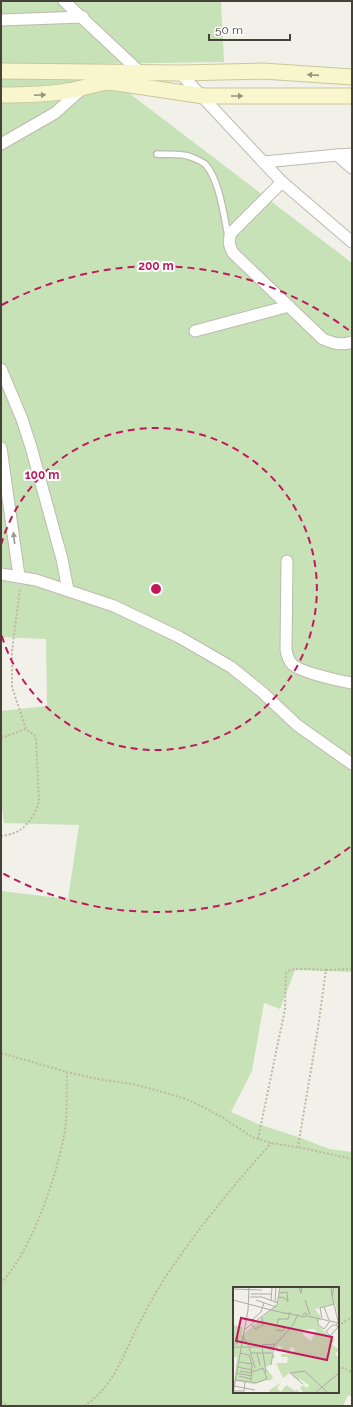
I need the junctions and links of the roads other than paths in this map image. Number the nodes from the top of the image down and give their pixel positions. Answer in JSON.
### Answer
{"nodes":[{"id":1,"x":64,"y":1,"type":"edge"},
{"id":2,"x":83,"y":18,"type":"junction"},
{"id":3,"x":1,"y":20,"type":"edge"},
{"id":4,"x":1,"y":71,"type":"edge"},
{"id":5,"x":93,"y":71,"type":"junction"},
{"id":6,"x":140,"y":72,"type":"junction"},
{"id":7,"x":180,"y":72,"type":"junction"},
{"id":8,"x":352,"y":77,"type":"edge"},
{"id":9,"x":84,"y":88,"type":"junction"},
{"id":10,"x":158,"y":89,"type":"junction"},
{"id":11,"x":1,"y":95,"type":"edge"},
{"id":12,"x":204,"y":96,"type":"junction"},
{"id":13,"x":352,"y":96,"type":"edge"},
{"id":14,"x":1,"y":144,"type":"edge"},
{"id":15,"x":157,"y":154,"type":"dead end"},
{"id":16,"x":352,"y":154,"type":"edge"},
{"id":17,"x":337,"y":155,"type":"junction"},
{"id":18,"x":264,"y":162,"type":"junction"},
{"id":19,"x":352,"y":168,"type":"edge"},
{"id":20,"x":282,"y":182,"type":"junction"},
{"id":21,"x":228,"y":240,"type":"junction"},
{"id":22,"x":352,"y":242,"type":"edge"},
{"id":23,"x":289,"y":306,"type":"junction"},
{"id":24,"x":195,"y":331,"type":"dead end"},
{"id":25,"x":352,"y":342,"type":"edge"},
{"id":26,"x":1,"y":369,"type":"edge"},
{"id":27,"x":1,"y":448,"type":"edge"},
{"id":28,"x":287,"y":561,"type":"dead end"},
{"id":29,"x":1,"y":574,"type":"edge"},
{"id":30,"x":20,"y":577,"type":"junction"},
{"id":31,"x":68,"y":590,"type":"junction"},
{"id":32,"x":352,"y":683,"type":"edge"},
{"id":33,"x":352,"y":764,"type":"edge"}],
"edges":[{"from":1,"to":2,"type":"street"},
{"from":2,"to":3,"type":"street"},
{"from":2,"to":6,"type":"street"},
{"from":4,"to":5,"type":"street"},
{"from":5,"to":6,"type":"street"},
{"from":5,"to":9,"type":"street"},
{"from":6,"to":7,"type":"street"},
{"from":6,"to":10,"type":"street"},
{"from":8,"to":7,"type":"street","one_way":true},
{"from":7,"to":12,"type":"street"},
{"from":9,"to":10,"type":"street"},
{"from":11,"to":9,"type":"street","one_way":true},
{"from":9,"to":14,"type":"street"},
{"from":10,"to":12,"type":"street"},
{"from":12,"to":13,"type":"street","one_way":true},
{"from":12,"to":18,"type":"street"},
{"from":15,"to":21,"type":"lane"},
{"from":16,"to":17,"type":"street"},
{"from":17,"to":18,"type":"street"},
{"from":17,"to":19,"type":"street"},
{"from":18,"to":20,"type":"street"},
{"from":20,"to":21,"type":"street"},
{"from":20,"to":22,"type":"street"},
{"from":21,"to":23,"type":"street"},
{"from":23,"to":24,"type":"street"},
{"from":23,"to":25,"type":"street"},
{"from":26,"to":31,"type":"street"},
{"from":30,"to":27,"type":"street","one_way":true},
{"from":28,"to":32,"type":"street"},
{"from":29,"to":30,"type":"street"},
{"from":30,"to":31,"type":"street"},
{"from":31,"to":33,"type":"street"}]}
